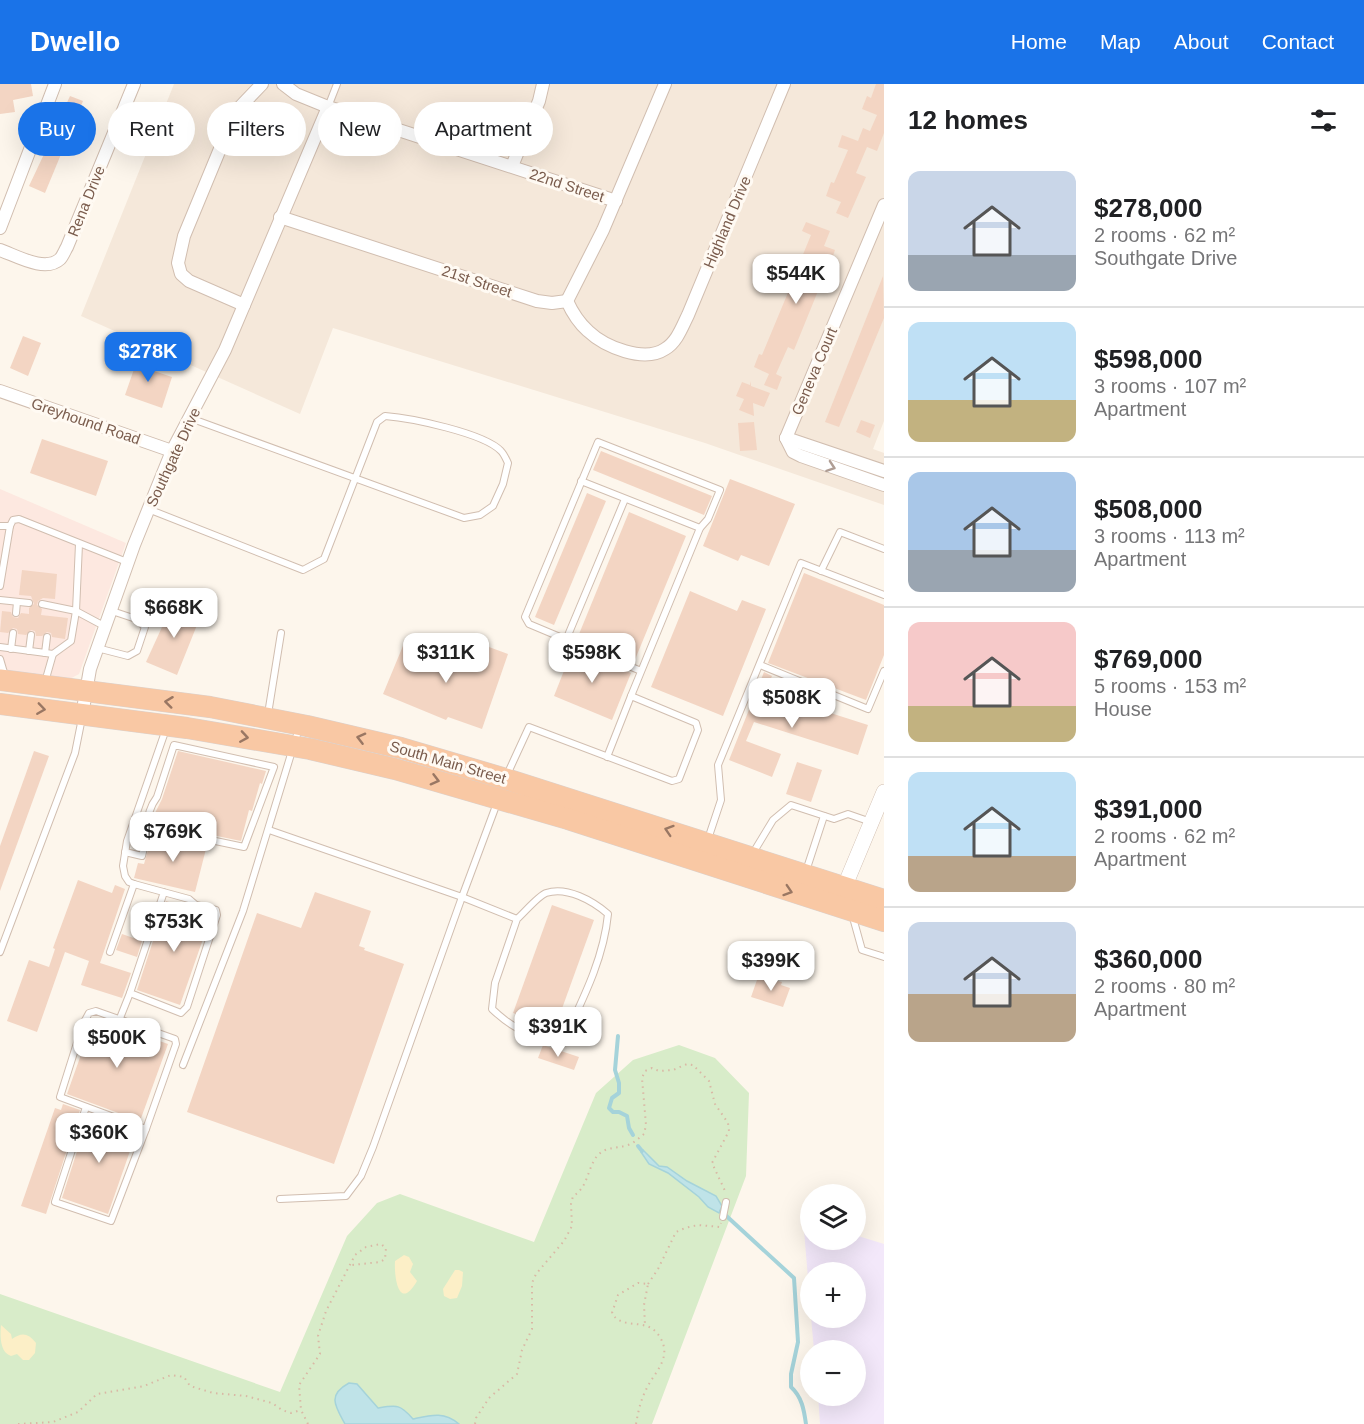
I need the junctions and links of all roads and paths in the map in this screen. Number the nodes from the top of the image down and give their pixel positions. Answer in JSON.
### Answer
{"nodes":[{"id":1,"x":55,"y":84,"type":"edge"},
{"id":2,"x":134,"y":84,"type":"edge"},
{"id":3,"x":262,"y":84,"type":"edge"},
{"id":4,"x":283,"y":84,"type":"edge"},
{"id":5,"x":337,"y":84,"type":"edge"},
{"id":6,"x":543,"y":84,"type":"edge"},
{"id":7,"x":665,"y":84,"type":"edge"},
{"id":8,"x":784,"y":84,"type":"edge"},
{"id":9,"x":330,"y":102,"type":"edge"},
{"id":10,"x":318,"y":103,"type":"edge"},
{"id":11,"x":318,"y":130,"type":"edge"},
{"id":12,"x":402,"y":131,"type":"edge"},
{"id":13,"x":512,"y":166,"type":"junction"},
{"id":14,"x":616,"y":201,"type":"junction"},
{"id":15,"x":884,"y":205,"type":"edge"},
{"id":16,"x":280,"y":217,"type":"junction"},
{"id":17,"x":0,"y":228,"type":"edge"},
{"id":18,"x":0,"y":250,"type":"edge"},
{"id":19,"x":567,"y":301,"type":"junction"},
{"id":20,"x":244,"y":305,"type":"junction"},
{"id":21,"x":0,"y":391,"type":"edge"},
{"id":22,"x":190,"y":418,"type":"junction"},
{"id":23,"x":786,"y":438,"type":"junction"},
{"id":24,"x":172,"y":451,"type":"junction"},
{"id":25,"x":884,"y":471,"type":"edge"},
{"id":26,"x":357,"y":478,"type":"junction"},
{"id":27,"x":581,"y":482,"type":"junction"},
{"id":28,"x":884,"y":485,"type":"edge"},
{"id":29,"x":625,"y":499,"type":"junction"},
{"id":30,"x":148,"y":509,"type":"junction"},
{"id":31,"x":0,"y":526,"type":"edge"},
{"id":32,"x":10,"y":526,"type":"junction"},
{"id":33,"x":700,"y":528,"type":"junction"},
{"id":34,"x":79,"y":544,"type":"junction"},
{"id":35,"x":884,"y":549,"type":"edge"},
{"id":36,"x":127,"y":562,"type":"junction"},
{"id":37,"x":821,"y":571,"type":"junction"},
{"id":38,"x":0,"y":586,"type":"edge"},
{"id":39,"x":884,"y":595,"type":"edge"},
{"id":40,"x":0,"y":600,"type":"edge"},
{"id":41,"x":17,"y":602,"type":"junction"},
{"id":42,"x":29,"y":603,"type":"dead end"},
{"id":43,"x":42,"y":604,"type":"dead end"},
{"id":44,"x":52,"y":606,"type":"junction"},
{"id":45,"x":109,"y":610,"type":"junction"},
{"id":46,"x":76,"y":611,"type":"junction"},
{"id":47,"x":16,"y":613,"type":"dead end"},
{"id":48,"x":50,"y":616,"type":"dead end"},
{"id":49,"x":104,"y":626,"type":"junction"},
{"id":50,"x":13,"y":633,"type":"dead end"},
{"id":51,"x":281,"y":633,"type":"dead end"},
{"id":52,"x":31,"y":635,"type":"dead end"},
{"id":53,"x":47,"y":637,"type":"dead end"},
{"id":54,"x":566,"y":640,"type":"junction"},
{"id":55,"x":0,"y":647,"type":"edge"},
{"id":56,"x":97,"y":648,"type":"junction"},
{"id":57,"x":11,"y":649,"type":"junction"},
{"id":58,"x":29,"y":651,"type":"junction"},
{"id":59,"x":45,"y":653,"type":"junction"},
{"id":60,"x":53,"y":654,"type":"junction"},
{"id":61,"x":0,"y":659,"type":"edge"},
{"id":62,"x":760,"y":665,"type":"junction"},
{"id":63,"x":641,"y":671,"type":"junction"},
{"id":64,"x":884,"y":671,"type":"edge"},
{"id":65,"x":3,"y":680,"type":"edge"},
{"id":66,"x":44,"y":685,"type":"junction"},
{"id":67,"x":86,"y":691,"type":"junction"},
{"id":68,"x":631,"y":696,"type":"junction"},
{"id":69,"x":0,"y":704,"type":"edge"},
{"id":70,"x":82,"y":715,"type":"junction"},
{"id":71,"x":268,"y":718,"type":"junction"},
{"id":72,"x":300,"y":724,"type":"junction"},
{"id":73,"x":167,"y":725,"type":"junction"},
{"id":74,"x":294,"y":746,"type":"junction"},
{"id":75,"x":607,"y":757,"type":"junction"},
{"id":76,"x":502,"y":788,"type":"junction"},
{"id":77,"x":884,"y":792,"type":"edge"},
{"id":78,"x":824,"y":816,"type":"junction"},
{"id":79,"x":871,"y":822,"type":"junction"},
{"id":80,"x":149,"y":827,"type":"junction"},
{"id":81,"x":268,"y":830,"type":"junction"},
{"id":82,"x":708,"y":843,"type":"junction"},
{"id":83,"x":125,"y":852,"type":"junction"},
{"id":84,"x":751,"y":856,"type":"junction"},
{"id":85,"x":804,"y":874,"type":"junction"},
{"id":86,"x":134,"y":884,"type":"junction"},
{"id":87,"x":164,"y":892,"type":"junction"},
{"id":88,"x":462,"y":897,"type":"junction"},
{"id":89,"x":834,"y":900,"type":"junction"},
{"id":90,"x":884,"y":900,"type":"edge"},
{"id":91,"x":517,"y":919,"type":"junction"},
{"id":92,"x":884,"y":921,"type":"edge"},
{"id":93,"x":0,"y":952,"type":"edge"},
{"id":94,"x":110,"y":952,"type":"dead end"},
{"id":95,"x":884,"y":957,"type":"edge"},
{"id":96,"x":130,"y":993,"type":"junction"},
{"id":97,"x":120,"y":1018,"type":"junction"},
{"id":98,"x":183,"y":1065,"type":"dead end"},
{"id":99,"x":86,"y":1107,"type":"junction"},
{"id":100,"x":146,"y":1129,"type":"junction"},
{"id":101,"x":280,"y":1199,"type":"dead end"},
{"id":102,"x":726,"y":1202,"type":"joint"},
{"id":103,"x":723,"y":1217,"type":"joint"},
{"id":104,"x":352,"y":1265,"type":"junction"},
{"id":105,"x":648,"y":1284,"type":"junction"},
{"id":106,"x":645,"y":1325,"type":"junction"},
{"id":107,"x":301,"y":1410,"type":"junction"},
{"id":108,"x":18,"y":1424,"type":"edge"},
{"id":109,"x":308,"y":1424,"type":"edge"},
{"id":110,"x":475,"y":1424,"type":"edge"},
{"id":111,"x":636,"y":1424,"type":"edge"}],
"edges":[{"from":1,"to":17,"type":"street"},
{"from":2,"to":18,"type":"street","name":"Rena Drive"},
{"from":3,"to":20,"type":"street"},
{"from":4,"to":10,"type":"street","name":"22nd Street"},
{"from":5,"to":9,"type":"lane"},
{"from":6,"to":13,"type":"street"},
{"from":7,"to":14,"type":"street"},
{"from":8,"to":19,"type":"street","name":"Highland Drive"},
{"from":11,"to":16,"type":"street","name":"Southgate Drive"},
{"from":12,"to":13,"type":"street","name":"22nd Street"},
{"from":13,"to":14,"type":"street","name":"22nd Street"},
{"from":14,"to":19,"type":"street"},
{"from":15,"to":23,"type":"street","name":"Geneva Court"},
{"from":16,"to":19,"type":"street","name":"21st Street"},
{"from":16,"to":20,"type":"street","name":"Southgate Drive"},
{"from":20,"to":22,"type":"street","name":"Southgate Drive"},
{"from":21,"to":24,"type":"street","name":"Greyhound Road"},
{"from":22,"to":24,"type":"street","name":"Southgate Drive"},
{"from":22,"to":26,"type":"lane"},
{"from":23,"to":25,"type":"street"},
{"from":23,"to":28,"type":"street","one_way":true},
{"from":24,"to":30,"type":"street","name":"Southgate Drive"},
{"from":26,"to":26,"type":"lane"},
{"from":26,"to":30,"type":"lane"},
{"from":27,"to":29,"type":"lane"},
{"from":27,"to":33,"type":"lane"},
{"from":27,"to":54,"type":"lane"},
{"from":29,"to":33,"type":"lane"},
{"from":29,"to":54,"type":"lane"},
{"from":30,"to":36,"type":"street","name":"Southgate Drive"},
{"from":31,"to":32,"type":"lane"},
{"from":32,"to":34,"type":"lane"},
{"from":32,"to":38,"type":"lane"},
{"from":33,"to":63,"type":"lane"},
{"from":34,"to":36,"type":"lane"},
{"from":34,"to":46,"type":"lane"},
{"from":35,"to":37,"type":"lane"},
{"from":36,"to":45,"type":"street","name":"Southgate Drive"},
{"from":37,"to":39,"type":"lane"},
{"from":37,"to":62,"type":"lane"},
{"from":40,"to":41,"type":"lane"},
{"from":41,"to":42,"type":"lane"},
{"from":41,"to":47,"type":"lane"},
{"from":43,"to":44,"type":"lane"},
{"from":44,"to":46,"type":"lane"},
{"from":44,"to":48,"type":"lane"},
{"from":45,"to":49,"type":"street","name":"Southgate Drive"},
{"from":45,"to":56,"type":"lane"},
{"from":46,"to":49,"type":"lane"},
{"from":46,"to":60,"type":"lane"},
{"from":49,"to":56,"type":"street","name":"Southgate Drive"},
{"from":50,"to":57,"type":"lane"},
{"from":51,"to":71,"type":"lane"},
{"from":52,"to":58,"type":"lane"},
{"from":53,"to":59,"type":"lane"},
{"from":54,"to":63,"type":"lane"},
{"from":55,"to":57,"type":"lane"},
{"from":56,"to":67,"type":"street","name":"Southgate Drive"},
{"from":57,"to":58,"type":"lane"},
{"from":58,"to":59,"type":"lane"},
{"from":59,"to":60,"type":"lane"},
{"from":60,"to":66,"type":"lane"},
{"from":61,"to":65,"type":"lane"},
{"from":62,"to":64,"type":"lane"},
{"from":62,"to":82,"type":"lane"},
{"from":63,"to":68,"type":"lane"},
{"from":65,"to":66,"type":"highway","name":"South Main Street"},
{"from":66,"to":67,"type":"highway","name":"South Main Street"},
{"from":67,"to":70,"type":"street","name":"Southgate Drive"},
{"from":71,"to":67,"type":"highway","name":"South Main Street","one_way":true},
{"from":68,"to":75,"type":"lane"},
{"from":68,"to":75,"type":"lane"},
{"from":69,"to":70,"type":"highway","name":"South Main Street","one_way":true},
{"from":70,"to":73,"type":"highway","name":"South Main Street"},
{"from":70,"to":93,"type":"lane"},
{"from":71,"to":72,"type":"highway","name":"South Main Street"},
{"from":72,"to":74,"type":"lane"},
{"from":76,"to":72,"type":"highway","name":"South Main Street","one_way":true},
{"from":73,"to":74,"type":"highway","name":"South Main Street","one_way":true},
{"from":73,"to":83,"type":"lane"},
{"from":74,"to":76,"type":"highway","name":"South Main Street","one_way":true},
{"from":74,"to":81,"type":"lane"},
{"from":75,"to":76,"type":"lane"},
{"from":82,"to":76,"type":"highway","name":"South Main Street","one_way":true},
{"from":76,"to":88,"type":"lane"},
{"from":76,"to":89,"type":"highway","name":"South Main Street","one_way":true},
{"from":77,"to":79,"type":"street"},
{"from":78,"to":79,"type":"lane"},
{"from":78,"to":84,"type":"lane"},
{"from":78,"to":85,"type":"lane"},
{"from":79,"to":89,"type":"street"},
{"from":80,"to":80,"type":"lane"},
{"from":80,"to":83,"type":"lane"},
{"from":81,"to":88,"type":"lane"},
{"from":81,"to":98,"type":"lane"},
{"from":82,"to":84,"type":"highway","name":"South Main Street"},
{"from":83,"to":86,"type":"lane"},
{"from":84,"to":85,"type":"highway","name":"South Main Street"},
{"from":85,"to":89,"type":"highway","name":"South Main Street"},
{"from":86,"to":87,"type":"lane"},
{"from":86,"to":94,"type":"lane"},
{"from":87,"to":96,"type":"lane"},
{"from":87,"to":96,"type":"lane"},
{"from":88,"to":91,"type":"lane"},
{"from":88,"to":101,"type":"lane"},
{"from":89,"to":90,"type":"highway","name":"South Main Street"},
{"from":89,"to":92,"type":"highway","name":"South Main Street"},
{"from":89,"to":95,"type":"lane"},
{"from":91,"to":91,"type":"lane"},
{"from":96,"to":97,"type":"lane"},
{"from":97,"to":99,"type":"lane"},
{"from":97,"to":100,"type":"lane"},
{"from":99,"to":100,"type":"lane"},
{"from":99,"to":100,"type":"lane"},
{"from":102,"to":103,"type":"lane"},
{"from":102,"to":110,"type":"path"},
{"from":103,"to":105,"type":"path"},
{"from":104,"to":104,"type":"path"},
{"from":104,"to":107,"type":"path"},
{"from":105,"to":106,"type":"path"},
{"from":105,"to":106,"type":"path"},
{"from":106,"to":111,"type":"path"},
{"from":107,"to":108,"type":"path"},
{"from":107,"to":109,"type":"path"}]}
